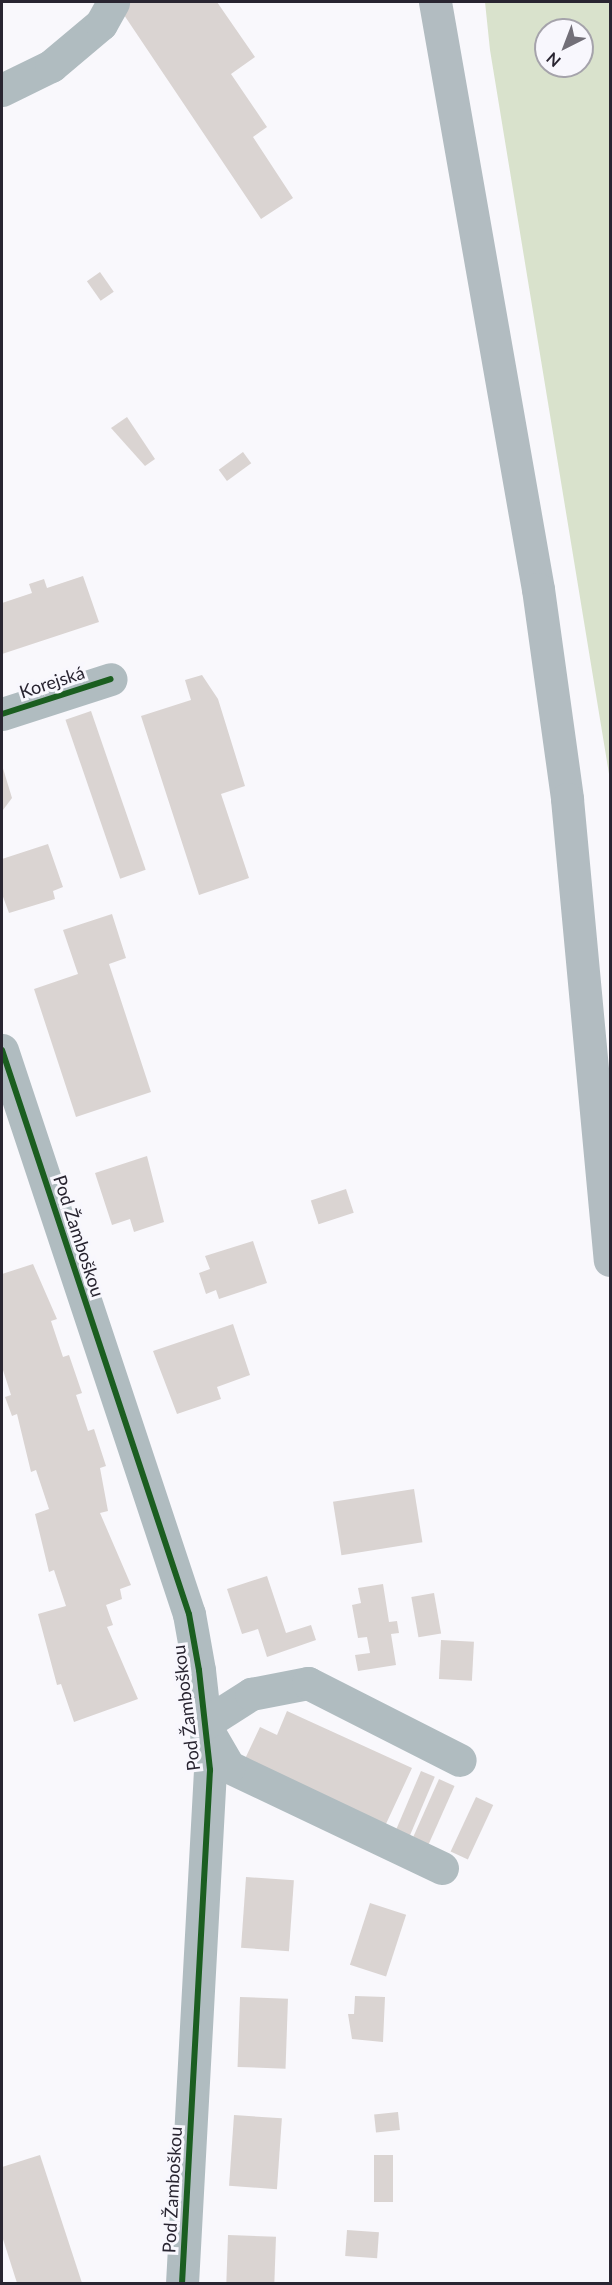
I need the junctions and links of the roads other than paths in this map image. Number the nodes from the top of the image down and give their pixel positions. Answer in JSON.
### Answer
{"nodes":[{"id":1,"x":113,"y":2,"type":"edge"},
{"id":2,"x":435,"y":2,"type":"edge"},
{"id":3,"x":2,"y":90,"type":"edge"},
{"id":4,"x":111,"y":679,"type":"dead end"},
{"id":5,"x":2,"y":714,"type":"edge"},
{"id":6,"x":2,"y":1050,"type":"edge"},
{"id":7,"x":610,"y":1260,"type":"edge"},
{"id":8,"x":204,"y":1724,"type":"junction"},
{"id":9,"x":459,"y":1760,"type":"dead end"},
{"id":10,"x":442,"y":1868,"type":"dead end"},
{"id":11,"x":182,"y":2283,"type":"edge"}],
"edges":[{"from":1,"to":3,"type":"street"},
{"from":2,"to":7,"type":"main road"},
{"from":4,"to":5,"type":"street","name":"Korejská"},
{"from":6,"to":8,"type":"street","name":"Pod Žamboškou"},
{"from":8,"to":9,"type":"street"},
{"from":8,"to":10,"type":"street"},
{"from":8,"to":11,"type":"street","name":"Pod Žamboškou"}]}
